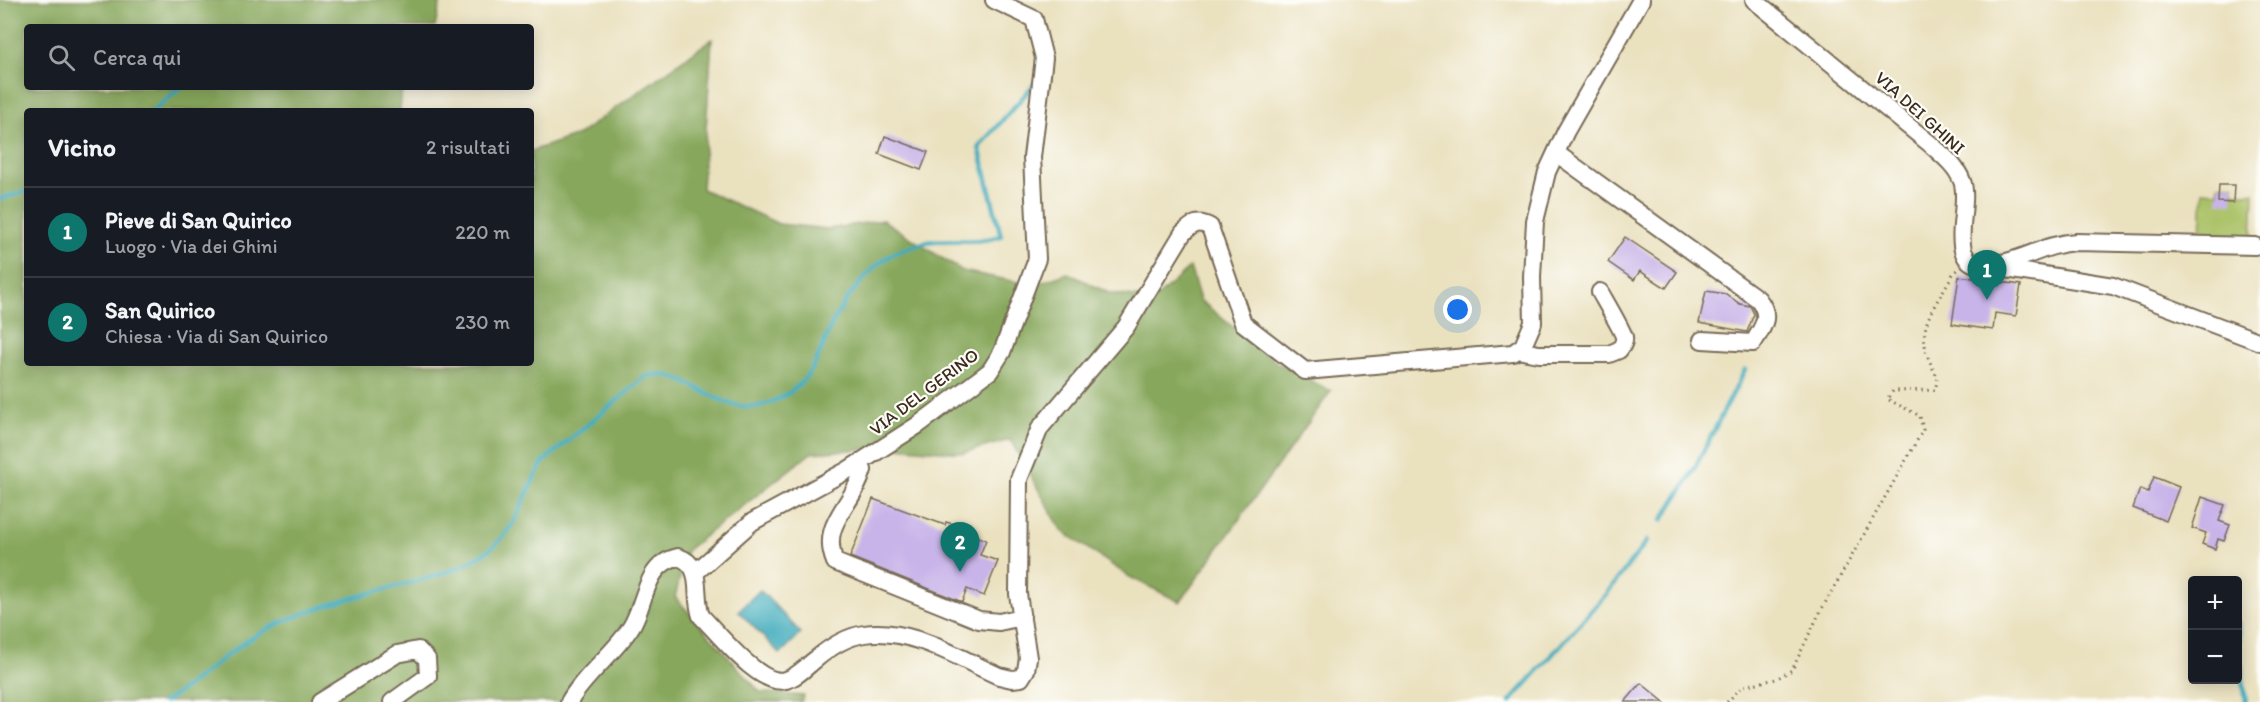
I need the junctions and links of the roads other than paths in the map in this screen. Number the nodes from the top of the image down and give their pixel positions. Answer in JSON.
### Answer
{"nodes":[{"id":1,"x":994,"y":0,"type":"edge"},
{"id":2,"x":1641,"y":0,"type":"edge"},
{"id":3,"x":1754,"y":0,"type":"edge"},
{"id":4,"x":1556,"y":153,"type":"junction"},
{"id":5,"x":2255,"y":246,"type":"dead end"},
{"id":6,"x":1977,"y":263,"type":"junction"},
{"id":7,"x":1600,"y":292,"type":"dead end"},
{"id":8,"x":1702,"y":340,"type":"dead end"},
{"id":9,"x":2260,"y":342,"type":"edge"},
{"id":10,"x":1517,"y":350,"type":"junction"},
{"id":11,"x":860,"y":463,"type":"junction"},
{"id":12,"x":696,"y":572,"type":"junction"},
{"id":13,"x":1022,"y":617,"type":"junction"},
{"id":14,"x":320,"y":702,"type":"edge"},
{"id":15,"x":392,"y":702,"type":"edge"},
{"id":16,"x":569,"y":702,"type":"edge"}],
"edges":[{"from":1,"to":11,"type":"street","name":"VIA DEL GERINO"},
{"from":2,"to":4,"type":"street"},
{"from":3,"to":6,"type":"street","name":"VIA DEI GHINI"},
{"from":4,"to":8,"type":"street"},
{"from":4,"to":10,"type":"street"},
{"from":5,"to":6,"type":"street"},
{"from":6,"to":9,"type":"street"},
{"from":7,"to":10,"type":"street"},
{"from":10,"to":13,"type":"street"},
{"from":11,"to":12,"type":"street","name":"VIA DEL GERINO"},
{"from":11,"to":13,"type":"street"},
{"from":12,"to":13,"type":"street"},
{"from":12,"to":16,"type":"street"},
{"from":14,"to":15,"type":"street"}]}
